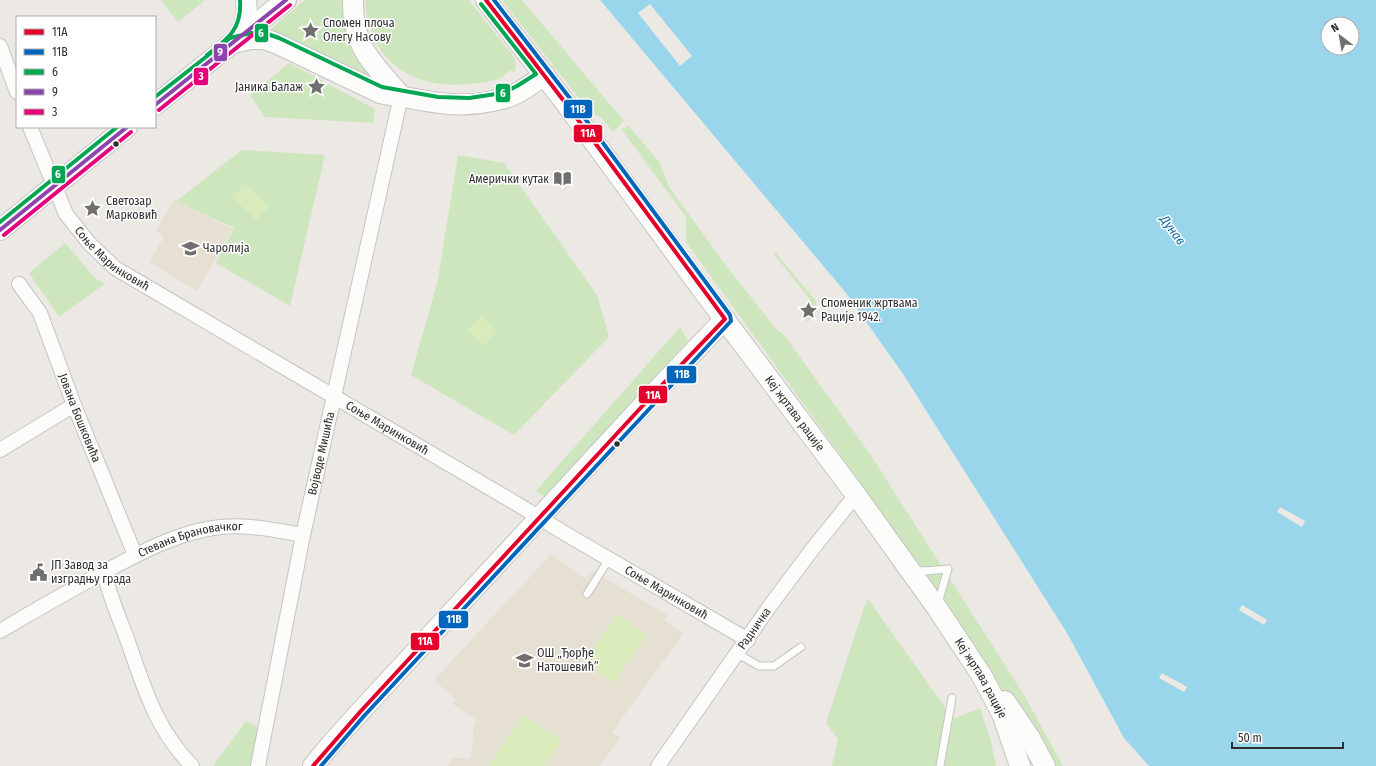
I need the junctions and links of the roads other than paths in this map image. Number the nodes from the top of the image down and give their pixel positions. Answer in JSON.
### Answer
{"nodes":[{"id":1,"x":246,"y":0,"type":"edge"},
{"id":2,"x":286,"y":0,"type":"edge"},
{"id":3,"x":353,"y":0,"type":"edge"},
{"id":4,"x":486,"y":0,"type":"edge"},
{"id":5,"x":233,"y":43,"type":"junction"},
{"id":6,"x":0,"y":46,"type":"edge"},
{"id":7,"x":545,"y":75,"type":"junction"},
{"id":8,"x":16,"y":89,"type":"edge"},
{"id":9,"x":401,"y":96,"type":"junction"},
{"id":10,"x":156,"y":103,"type":"edge"},
{"id":11,"x":30,"y":128,"type":"edge"},
{"id":12,"x":127,"y":128,"type":"edge"},
{"id":13,"x":54,"y":186,"type":"junction"},
{"id":14,"x":0,"y":230,"type":"edge"},
{"id":15,"x":19,"y":284,"type":"dead end"},
{"id":16,"x":725,"y":319,"type":"junction"},
{"id":17,"x":333,"y":396,"type":"junction"},
{"id":18,"x":74,"y":405,"type":"junction"},
{"id":19,"x":0,"y":450,"type":"edge"},
{"id":20,"x":856,"y":495,"type":"junction"},
{"id":21,"x":539,"y":518,"type":"junction"},
{"id":22,"x":304,"y":535,"type":"junction"},
{"id":23,"x":135,"y":555,"type":"junction"},
{"id":24,"x":609,"y":559,"type":"junction"},
{"id":25,"x":909,"y":570,"type":"junction"},
{"id":26,"x":104,"y":572,"type":"junction"},
{"id":27,"x":587,"y":594,"type":"dead end"},
{"id":28,"x":936,"y":608,"type":"junction"},
{"id":29,"x":0,"y":630,"type":"edge"},
{"id":30,"x":748,"y":640,"type":"junction"},
{"id":31,"x":801,"y":647,"type":"dead end"},
{"id":32,"x":738,"y":654,"type":"junction"},
{"id":33,"x":982,"y":676,"type":"junction"},
{"id":34,"x":952,"y":698,"type":"dead end"},
{"id":35,"x":192,"y":766,"type":"edge"},
{"id":36,"x":258,"y":766,"type":"edge"},
{"id":37,"x":313,"y":766,"type":"edge"},
{"id":38,"x":658,"y":766,"type":"edge"},
{"id":39,"x":940,"y":766,"type":"edge"},
{"id":40,"x":1020,"y":766,"type":"edge"},
{"id":41,"x":1045,"y":766,"type":"edge"}],
"edges":[{"from":1,"to":5,"type":"main road"},
{"from":2,"to":5,"type":"main road"},
{"from":3,"to":9,"type":"main road"},
{"from":4,"to":7,"type":"main road","name":"Кеј жртава рације"},
{"from":5,"to":9,"type":"main road"},
{"from":5,"to":10,"type":"main road"},
{"from":6,"to":8,"type":"street"},
{"from":7,"to":9,"type":"main road"},
{"from":7,"to":16,"type":"main road","name":"Кеј жртава рације"},
{"from":9,"to":17,"type":"street","name":"Војводе Мишића"},
{"from":11,"to":13,"type":"street","name":"Соње Маринковић"},
{"from":12,"to":13,"type":"main road"},
{"from":13,"to":14,"type":"main road"},
{"from":13,"to":17,"type":"street","name":"Соње Маринковић"},
{"from":15,"to":18,"type":"street","name":"Јована Бошковића"},
{"from":16,"to":20,"type":"main road","name":"Кеј жртава рације"},
{"from":16,"to":21,"type":"main road"},
{"from":17,"to":21,"type":"street","name":"Соње Маринковић"},
{"from":17,"to":22,"type":"street","name":"Војводе Мишића"},
{"from":18,"to":19,"type":"street"},
{"from":18,"to":23,"type":"street","name":"Јована Бошковића"},
{"from":20,"to":25,"type":"main road","name":"Кеј жртава рације"},
{"from":20,"to":30,"type":"street","name":"Радничка"},
{"from":21,"to":24,"type":"street","name":"Соње Маринковић"},
{"from":21,"to":37,"type":"main road"},
{"from":22,"to":23,"type":"street","name":"Стевана Брановачког"},
{"from":22,"to":36,"type":"street","name":"Војводе Мишића"},
{"from":23,"to":26,"type":"street","name":"Стевана Брановачког"},
{"from":24,"to":27,"type":"lane"},
{"from":24,"to":30,"type":"street","name":"Соње Маринковић"},
{"from":25,"to":28,"type":"main road","name":"Кеј жртава рације"},
{"from":25,"to":28,"type":"lane"},
{"from":26,"to":29,"type":"street","name":"Стевана Брановачког"},
{"from":26,"to":35,"type":"street"},
{"from":28,"to":33,"type":"main road","name":"Кеј жртава рације"},
{"from":30,"to":32,"type":"street","name":"Радничка"},
{"from":31,"to":32,"type":"lane"},
{"from":32,"to":38,"type":"street","name":"Радничка"},
{"from":33,"to":40,"type":"main road","name":"Кеј жртава рације"},
{"from":33,"to":41,"type":"main road"},
{"from":34,"to":39,"type":"lane"}]}
